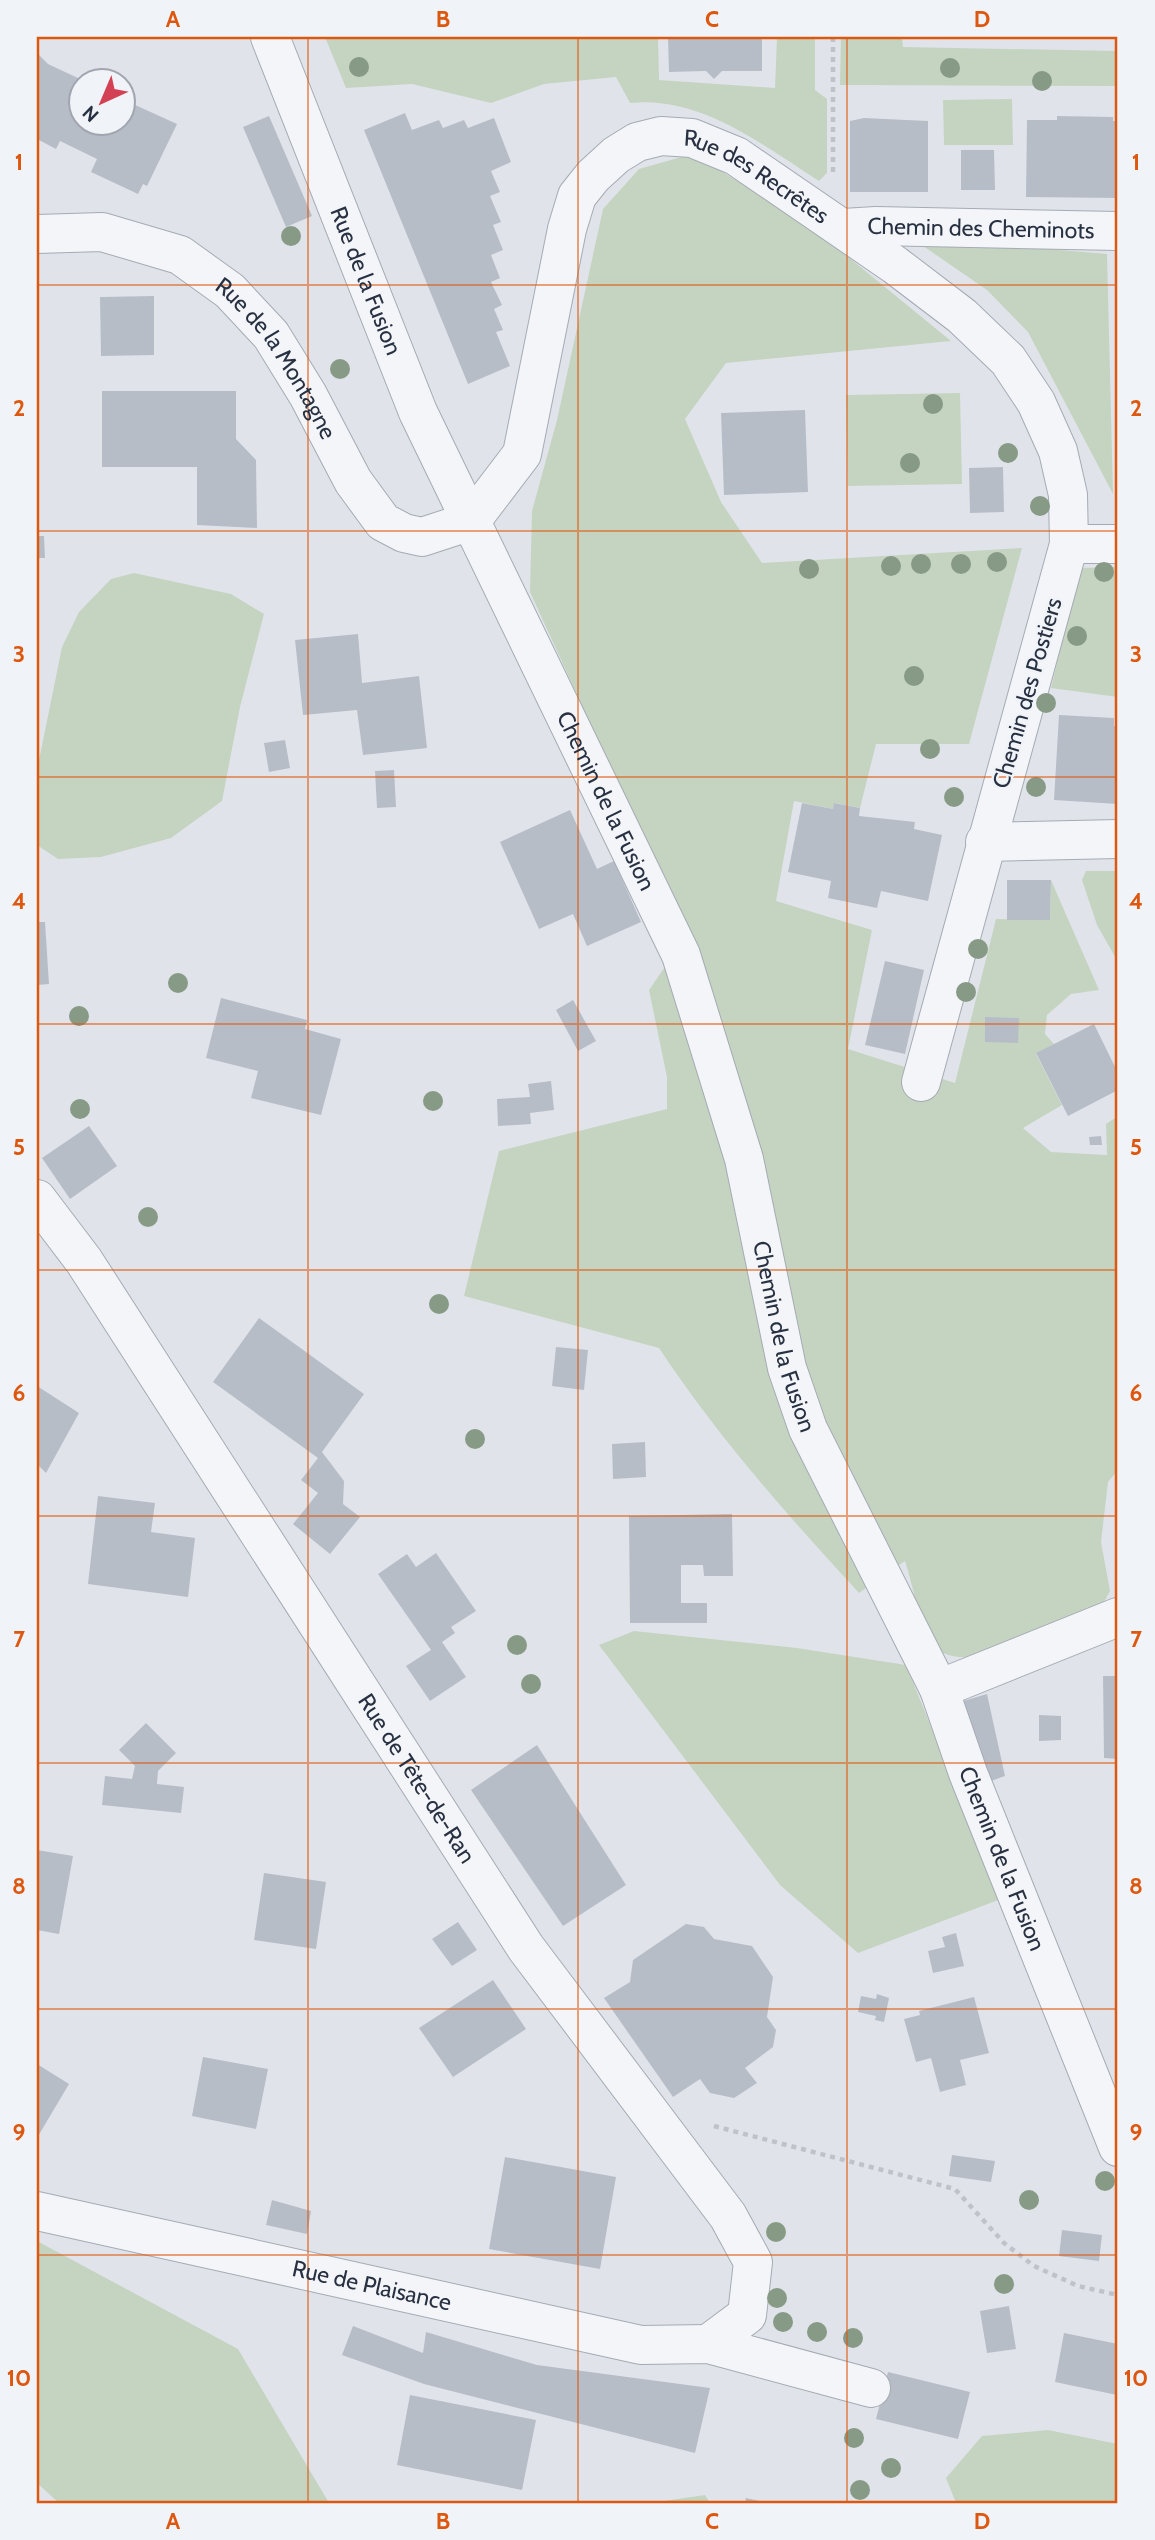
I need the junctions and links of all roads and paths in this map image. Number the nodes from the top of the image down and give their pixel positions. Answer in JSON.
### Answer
{"nodes":[{"id":1,"x":270,"y":37,"type":"edge"},
{"id":2,"x":833,"y":37,"type":"edge"},
{"id":3,"x":833,"y":150,"type":"dead end"},
{"id":4,"x":843,"y":228,"type":"junction"},
{"id":5,"x":1118,"y":231,"type":"edge"},
{"id":6,"x":37,"y":234,"type":"edge"},
{"id":7,"x":471,"y":521,"type":"junction"},
{"id":8,"x":1069,"y":544,"type":"junction"},
{"id":9,"x":1118,"y":544,"type":"edge"},
{"id":10,"x":1118,"y":839,"type":"edge"},
{"id":11,"x":985,"y":842,"type":"junction"},
{"id":12,"x":921,"y":1082,"type":"dead end"},
{"id":13,"x":37,"y":1199,"type":"edge"},
{"id":14,"x":1118,"y":1617,"type":"edge"},
{"id":15,"x":939,"y":1689,"type":"junction"},
{"id":16,"x":657,"y":2122,"type":"junction"},
{"id":17,"x":1118,"y":2147,"type":"edge"},
{"id":18,"x":37,"y":2211,"type":"edge"},
{"id":19,"x":1118,"y":2295,"type":"edge"},
{"id":20,"x":708,"y":2344,"type":"junction"},
{"id":21,"x":871,"y":2388,"type":"dead end"}],
"edges":[{"from":1,"to":7,"type":"street","name":"Rue de la Fusion"},
{"from":2,"to":3,"type":"path"},
{"from":4,"to":5,"type":"street","name":"Chemin des Cheminots"},
{"from":4,"to":7,"type":"street","name":"Rue des Recrêtes"},
{"from":4,"to":8,"type":"street","name":"Rue des Recrêtes"},
{"from":6,"to":7,"type":"street","name":"Rue de la Montagne"},
{"from":7,"to":15,"type":"street","name":"Chemin de la Fusion"},
{"from":8,"to":9,"type":"street"},
{"from":8,"to":11,"type":"street","name":"Chemin des Postiers"},
{"from":10,"to":11,"type":"street"},
{"from":11,"to":12,"type":"street","name":"Chemin des Postiers"},
{"from":13,"to":16,"type":"street","name":"Rue de Tête-de-Ran"},
{"from":14,"to":15,"type":"street"},
{"from":15,"to":17,"type":"street","name":"Chemin de la Fusion"},
{"from":16,"to":19,"type":"path"},
{"from":16,"to":20,"type":"street","name":"Rue de Tête-de-Ran"},
{"from":18,"to":20,"type":"street","name":"Rue de Plaisance"},
{"from":20,"to":21,"type":"street","name":"Rue de Plaisance"}]}
